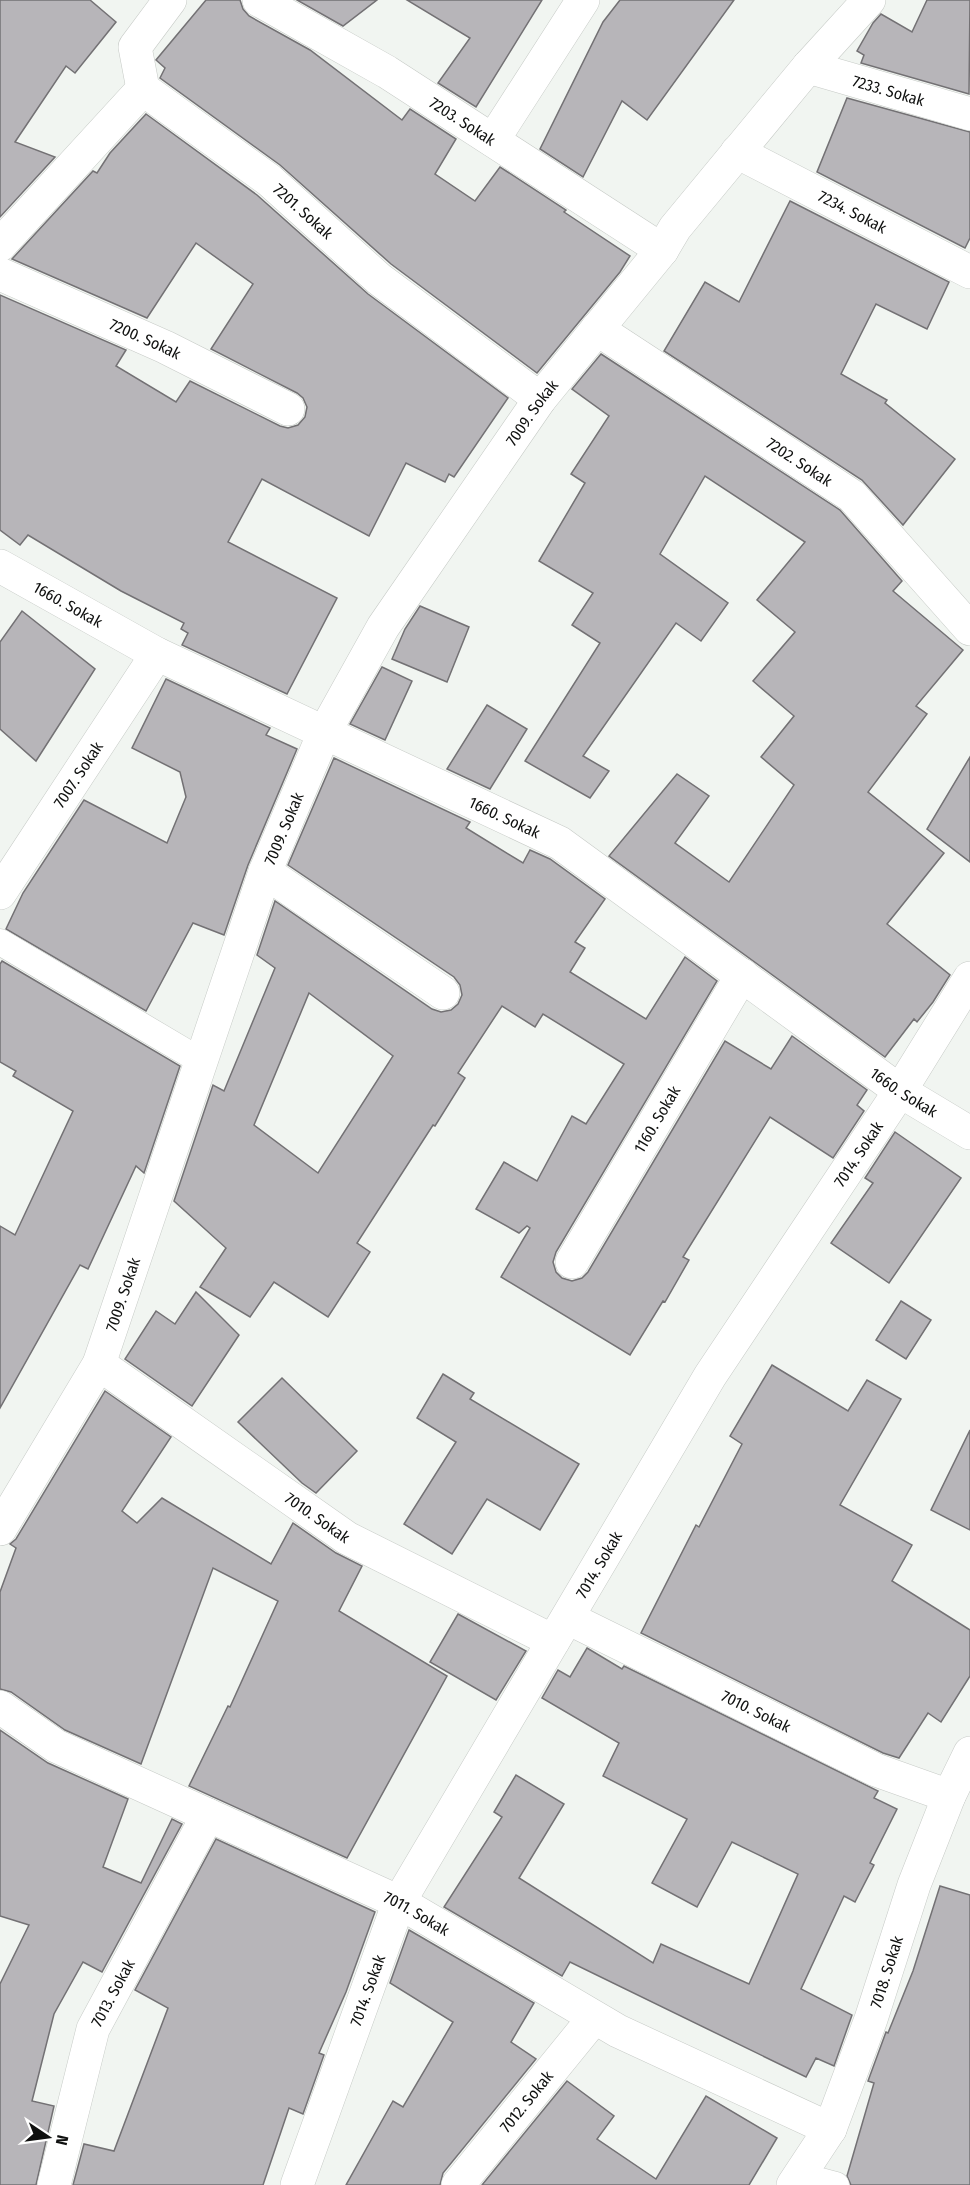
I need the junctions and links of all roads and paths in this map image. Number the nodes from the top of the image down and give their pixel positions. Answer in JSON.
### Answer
{"nodes":[{"id":1,"x":170,"y":0,"type":"edge"},
{"id":2,"x":259,"y":0,"type":"edge"},
{"id":3,"x":583,"y":0,"type":"edge"},
{"id":4,"x":869,"y":0,"type":"edge"},
{"id":5,"x":808,"y":67,"type":"junction"},
{"id":6,"x":143,"y":89,"type":"junction"},
{"id":7,"x":970,"y":114,"type":"edge"},
{"id":8,"x":493,"y":140,"type":"junction"},
{"id":9,"x":737,"y":153,"type":"junction"},
{"id":10,"x":0,"y":245,"type":"edge"},
{"id":11,"x":662,"y":250,"type":"junction"},
{"id":12,"x":970,"y":272,"type":"edge"},
{"id":13,"x":0,"y":274,"type":"edge"},
{"id":14,"x":597,"y":329,"type":"junction"},
{"id":15,"x":540,"y":399,"type":"junction"},
{"id":16,"x":288,"y":409,"type":"dead end"},
{"id":17,"x":0,"y":566,"type":"edge"},
{"id":18,"x":970,"y":628,"type":"edge"},
{"id":19,"x":157,"y":654,"type":"junction"},
{"id":20,"x":324,"y":733,"type":"junction"},
{"id":21,"x":266,"y":872,"type":"junction"},
{"id":22,"x":3,"y":882,"type":"edge"},
{"id":23,"x":0,"y":942,"type":"edge"},
{"id":24,"x":742,"y":975,"type":"junction"},
{"id":25,"x":970,"y":978,"type":"edge"},
{"id":26,"x":443,"y":993,"type":"dead end"},
{"id":27,"x":201,"y":1061,"type":"junction"},
{"id":28,"x":900,"y":1091,"type":"junction"},
{"id":29,"x":970,"y":1134,"type":"edge"},
{"id":30,"x":572,"y":1262,"type":"dead end"},
{"id":31,"x":99,"y":1364,"type":"junction"},
{"id":32,"x":0,"y":1529,"type":"edge"},
{"id":33,"x":561,"y":1629,"type":"junction"},
{"id":34,"x":0,"y":1707,"type":"edge"},
{"id":35,"x":970,"y":1753,"type":"edge"},
{"id":36,"x":948,"y":1796,"type":"junction"},
{"id":37,"x":208,"y":1815,"type":"junction"},
{"id":38,"x":399,"y":1902,"type":"junction"},
{"id":39,"x":594,"y":2018,"type":"junction"},
{"id":40,"x":830,"y":2129,"type":"junction"},
{"id":41,"x":818,"y":2184,"type":"edge"},
{"id":42,"x":54,"y":2185,"type":"edge"},
{"id":43,"x":297,"y":2185,"type":"edge"},
{"id":44,"x":458,"y":2185,"type":"edge"}],
"edges":[{"from":1,"to":6,"type":"street"},
{"from":2,"to":8,"type":"street","name":"7203. Sokak"},
{"from":3,"to":8,"type":"street"},
{"from":4,"to":5,"type":"street","name":"7009. Sokak"},
{"from":5,"to":7,"type":"street","name":"7233. Sokak"},
{"from":5,"to":9,"type":"street","name":"7009. Sokak"},
{"from":6,"to":10,"type":"street"},
{"from":6,"to":15,"type":"street","name":"7201. Sokak"},
{"from":8,"to":11,"type":"street","name":"7203. Sokak"},
{"from":9,"to":11,"type":"street","name":"7009. Sokak"},
{"from":9,"to":12,"type":"street","name":"7234. Sokak"},
{"from":11,"to":14,"type":"street","name":"7009. Sokak"},
{"from":13,"to":16,"type":"street","name":"7200. Sokak"},
{"from":14,"to":15,"type":"street","name":"7009. Sokak"},
{"from":14,"to":18,"type":"street","name":"7202. Sokak"},
{"from":15,"to":20,"type":"street","name":"7009. Sokak"},
{"from":17,"to":19,"type":"street","name":"1660. Sokak"},
{"from":19,"to":20,"type":"street","name":"1660. Sokak"},
{"from":19,"to":22,"type":"street","name":"7007. Sokak"},
{"from":20,"to":21,"type":"street","name":"7009. Sokak"},
{"from":20,"to":24,"type":"street","name":"1660. Sokak"},
{"from":21,"to":26,"type":"street","name":"7009. Sokak"},
{"from":21,"to":27,"type":"street","name":"7009. Sokak"},
{"from":23,"to":27,"type":"lane"},
{"from":24,"to":28,"type":"street","name":"1660. Sokak"},
{"from":24,"to":30,"type":"street","name":"1160. Sokak"},
{"from":25,"to":28,"type":"street","name":"7014. Sokak"},
{"from":27,"to":31,"type":"street","name":"7009. Sokak"},
{"from":28,"to":29,"type":"street","name":"1660. Sokak"},
{"from":28,"to":33,"type":"street","name":"7014. Sokak"},
{"from":31,"to":32,"type":"street","name":"7009. Sokak"},
{"from":31,"to":33,"type":"street","name":"7010. Sokak"},
{"from":33,"to":36,"type":"street","name":"7010. Sokak"},
{"from":33,"to":38,"type":"street","name":"7014. Sokak"},
{"from":34,"to":37,"type":"street","name":"7011. Sokak"},
{"from":35,"to":36,"type":"street","name":"7018. Sokak"},
{"from":36,"to":40,"type":"street","name":"7018. Sokak"},
{"from":37,"to":38,"type":"street","name":"7011. Sokak"},
{"from":37,"to":42,"type":"street","name":"7013. Sokak"},
{"from":38,"to":39,"type":"street","name":"7011. Sokak"},
{"from":38,"to":43,"type":"street","name":"7014. Sokak"},
{"from":39,"to":40,"type":"street","name":"7011. Sokak"},
{"from":39,"to":44,"type":"street","name":"7012. Sokak"},
{"from":40,"to":41,"type":"street","name":"7018. Sokak"}]}
